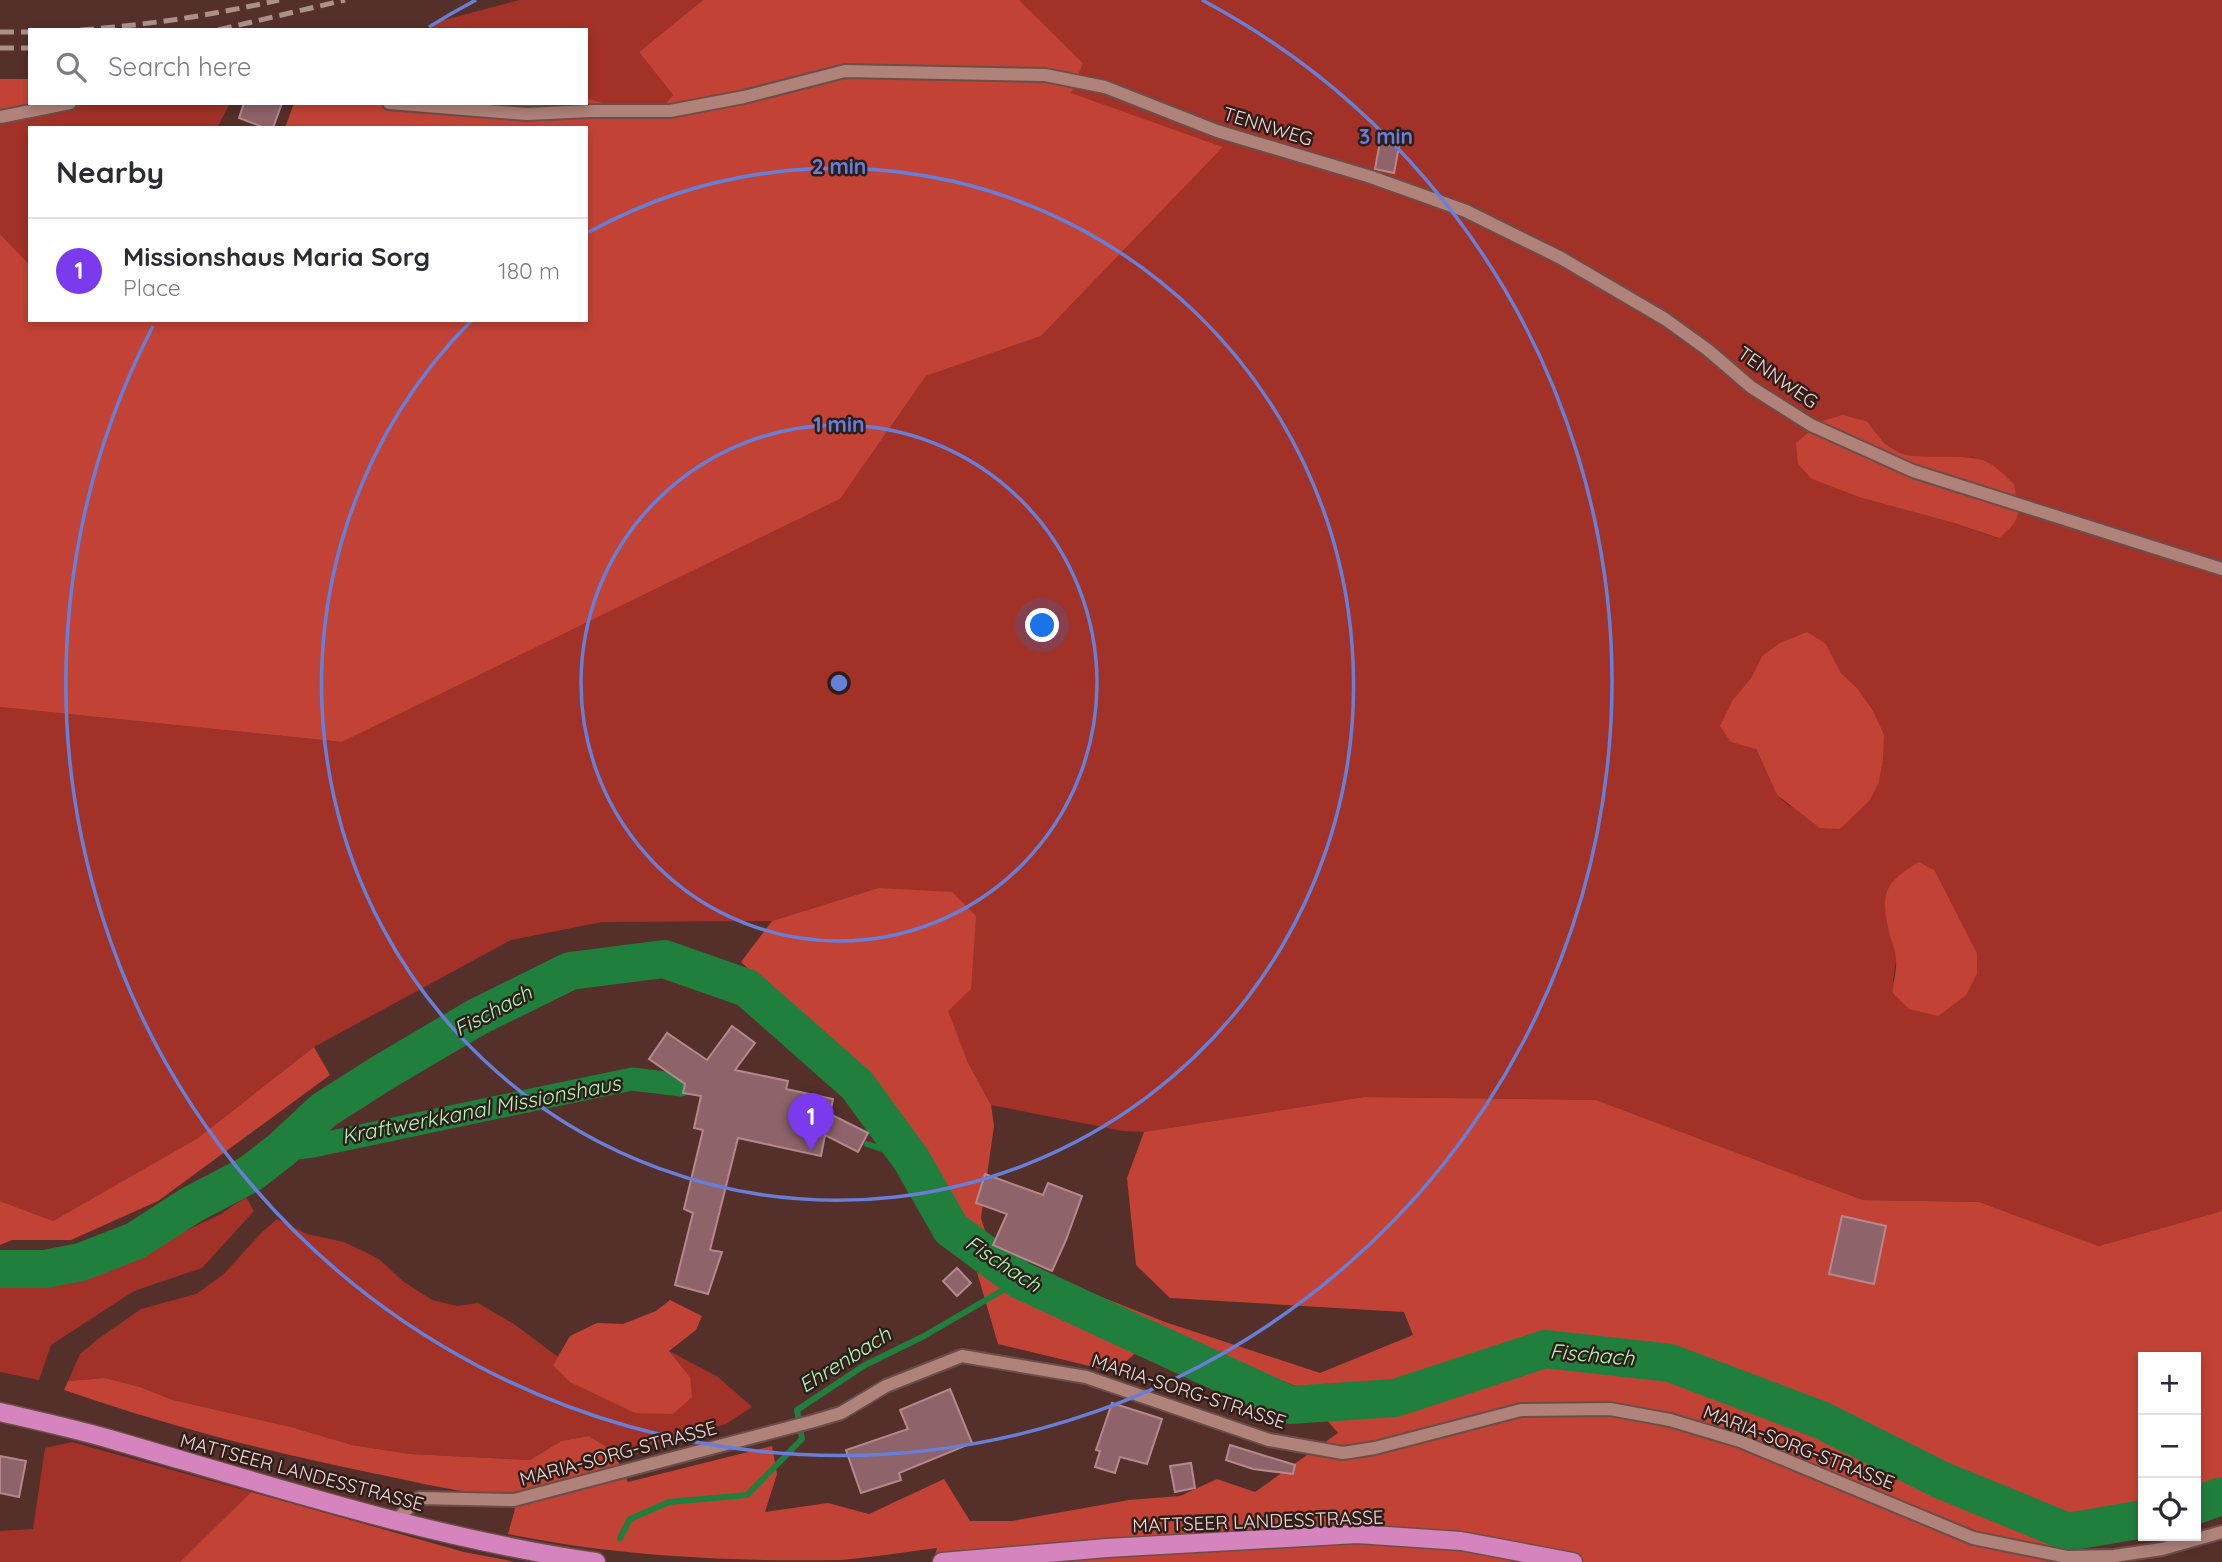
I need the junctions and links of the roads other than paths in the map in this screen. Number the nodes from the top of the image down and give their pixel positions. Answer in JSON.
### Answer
{"nodes":[{"id":1,"x":60,"y":105,"type":"edge"},
{"id":2,"x":415,"y":105,"type":"edge"},
{"id":3,"x":0,"y":117,"type":"edge"},
{"id":4,"x":2222,"y":569,"type":"edge"},
{"id":5,"x":0,"y":1412,"type":"edge"},
{"id":6,"x":396,"y":1520,"type":"junction"},
{"id":7,"x":2222,"y":1532,"type":"edge"},
{"id":8,"x":596,"y":1562,"type":"edge"},
{"id":9,"x":943,"y":1562,"type":"edge"},
{"id":10,"x":1573,"y":1562,"type":"edge"}],
"edges":[{"from":1,"to":3,"type":"street"},
{"from":2,"to":4,"type":"street","name":"TENNWEG"},
{"from":5,"to":6,"type":"main road","name":"MATTSEER LANDESSTRASSE"},
{"from":6,"to":7,"type":"street","name":"MARIA-SORG-STRASSE"},
{"from":6,"to":8,"type":"main road","name":"MATTSEER LANDESSTRASSE"},
{"from":9,"to":10,"type":"main road","name":"MATTSEER LANDESSTRASSE"}]}
